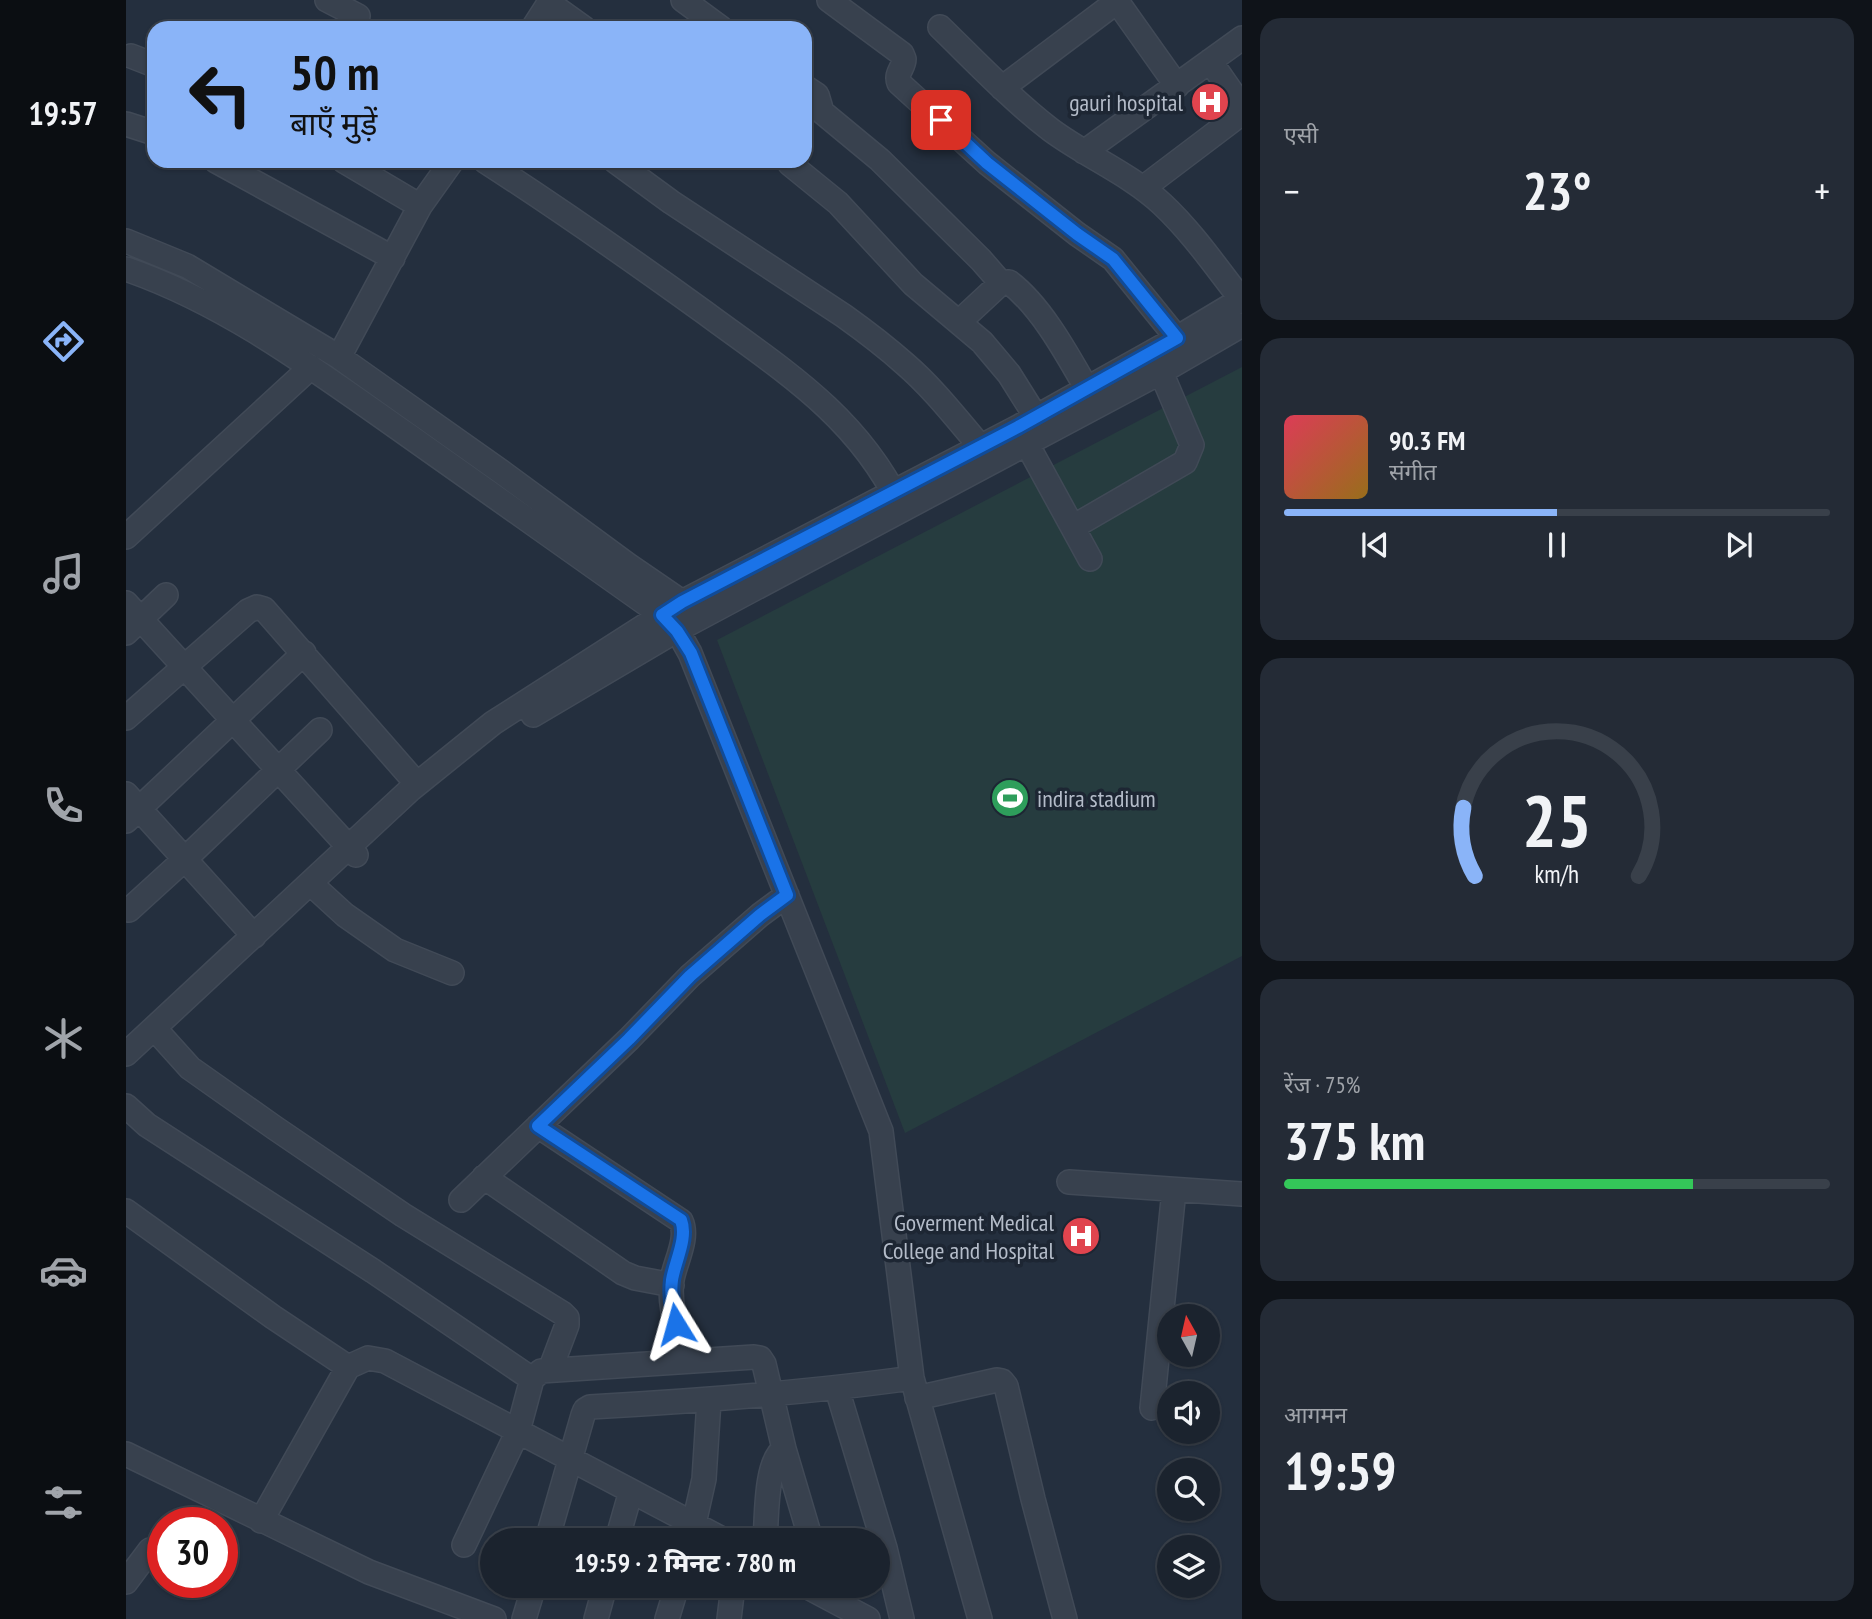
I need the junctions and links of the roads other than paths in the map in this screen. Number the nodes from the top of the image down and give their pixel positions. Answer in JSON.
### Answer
{"nodes":[{"id":1,"x":327,"y":0,"type":"edge"},
{"id":2,"x":683,"y":0,"type":"edge"},
{"id":3,"x":830,"y":0,"type":"edge"},
{"id":4,"x":1117,"y":0,"type":"edge"},
{"id":5,"x":550,"y":1,"type":"edge"},
{"id":6,"x":359,"y":15,"type":"edge"},
{"id":7,"x":537,"y":21,"type":"edge"},
{"id":8,"x":574,"y":21,"type":"edge"},
{"id":9,"x":712,"y":21,"type":"edge"},
{"id":10,"x":940,"y":27,"type":"dead end"},
{"id":11,"x":1242,"y":38,"type":"edge"},
{"id":12,"x":131,"y":56,"type":"dead end"},
{"id":13,"x":1210,"y":61,"type":"junction"},
{"id":14,"x":147,"y":62,"type":"edge"},
{"id":15,"x":1177,"y":86,"type":"junction"},
{"id":16,"x":1003,"y":88,"type":"junction"},
{"id":17,"x":812,"y":92,"type":"edge"},
{"id":18,"x":1242,"y":107,"type":"edge"},
{"id":19,"x":1242,"y":113,"type":"edge"},
{"id":20,"x":126,"y":124,"type":"edge"},
{"id":21,"x":147,"y":131,"type":"edge"},
{"id":22,"x":1084,"y":152,"type":"junction"},
{"id":23,"x":229,"y":168,"type":"edge"},
{"id":24,"x":356,"y":168,"type":"edge"},
{"id":25,"x":447,"y":168,"type":"edge"},
{"id":26,"x":495,"y":168,"type":"edge"},
{"id":27,"x":625,"y":168,"type":"edge"},
{"id":28,"x":795,"y":168,"type":"edge"},
{"id":29,"x":1143,"y":188,"type":"junction"},
{"id":30,"x":421,"y":206,"type":"junction"},
{"id":31,"x":126,"y":241,"type":"edge"},
{"id":32,"x":393,"y":258,"type":"junction"},
{"id":33,"x":126,"y":269,"type":"edge"},
{"id":34,"x":1001,"y":283,"type":"junction"},
{"id":35,"x":1241,"y":299,"type":"edge"},
{"id":36,"x":959,"y":322,"type":"junction"},
{"id":37,"x":1242,"y":325,"type":"edge"},
{"id":38,"x":1177,"y":338,"type":"junction"},
{"id":39,"x":339,"y":358,"type":"junction"},
{"id":40,"x":311,"y":367,"type":"junction"},
{"id":41,"x":1161,"y":372,"type":"junction"},
{"id":42,"x":1087,"y":389,"type":"junction"},
{"id":43,"x":1027,"y":429,"type":"junction"},
{"id":44,"x":980,"y":446,"type":"junction"},
{"id":45,"x":898,"y":501,"type":"junction"},
{"id":46,"x":1073,"y":527,"type":"junction"},
{"id":47,"x":126,"y":537,"type":"edge"},
{"id":48,"x":1090,"y":559,"type":"dead end"},
{"id":49,"x":166,"y":596,"type":"dead end"},
{"id":50,"x":682,"y":602,"type":"junction"},
{"id":51,"x":131,"y":618,"type":"edge"},
{"id":52,"x":698,"y":619,"type":"junction"},
{"id":53,"x":669,"y":623,"type":"junction"},
{"id":54,"x":304,"y":653,"type":"junction"},
{"id":55,"x":183,"y":666,"type":"junction"},
{"id":56,"x":126,"y":718,"type":"edge"},
{"id":57,"x":233,"y":722,"type":"junction"},
{"id":58,"x":320,"y":730,"type":"dead end"},
{"id":59,"x":278,"y":771,"type":"junction"},
{"id":60,"x":416,"y":784,"type":"junction"},
{"id":61,"x":131,"y":808,"type":"edge"},
{"id":62,"x":352,"y":851,"type":"junction"},
{"id":63,"x":185,"y":859,"type":"junction"},
{"id":64,"x":314,"y":887,"type":"junction"},
{"id":65,"x":787,"y":895,"type":"junction"},
{"id":66,"x":129,"y":910,"type":"dead end"},
{"id":67,"x":254,"y":936,"type":"junction"},
{"id":68,"x":452,"y":973,"type":"dead end"},
{"id":69,"x":158,"y":1032,"type":"junction"},
{"id":70,"x":126,"y":1054,"type":"edge"},
{"id":71,"x":126,"y":1069,"type":"edge"},
{"id":72,"x":126,"y":1106,"type":"edge"},
{"id":73,"x":538,"y":1126,"type":"junction"},
{"id":74,"x":484,"y":1177,"type":"junction"},
{"id":75,"x":1069,"y":1182,"type":"dead end"},
{"id":76,"x":1174,"y":1190,"type":"junction"},
{"id":77,"x":1242,"y":1195,"type":"edge"},
{"id":78,"x":461,"y":1200,"type":"dead end"},
{"id":79,"x":126,"y":1211,"type":"edge"},
{"id":80,"x":672,"y":1285,"type":"junction"},
{"id":81,"x":684,"y":1361,"type":"junction"},
{"id":82,"x":348,"y":1367,"type":"junction"},
{"id":83,"x":541,"y":1375,"type":"junction"},
{"id":84,"x":915,"y":1388,"type":"junction"},
{"id":85,"x":837,"y":1389,"type":"junction"},
{"id":86,"x":770,"y":1394,"type":"junction"},
{"id":87,"x":709,"y":1400,"type":"junction"},
{"id":88,"x":1152,"y":1408,"type":"dead end"},
{"id":89,"x":518,"y":1431,"type":"junction"},
{"id":90,"x":784,"y":1449,"type":"junction"},
{"id":91,"x":126,"y":1454,"type":"edge"},
{"id":92,"x":572,"y":1459,"type":"junction"},
{"id":93,"x":631,"y":1491,"type":"junction"},
{"id":94,"x":261,"y":1521,"type":"junction"},
{"id":95,"x":551,"y":1528,"type":"edge"},
{"id":96,"x":620,"y":1528,"type":"edge"},
{"id":97,"x":687,"y":1528,"type":"edge"},
{"id":98,"x":694,"y":1528,"type":"edge"},
{"id":99,"x":766,"y":1528,"type":"edge"},
{"id":100,"x":807,"y":1528,"type":"edge"},
{"id":101,"x":464,"y":1545,"type":"dead end"},
{"id":102,"x":147,"y":1553,"type":"edge"},
{"id":103,"x":126,"y":1582,"type":"edge"},
{"id":104,"x":530,"y":1598,"type":"edge"},
{"id":105,"x":602,"y":1598,"type":"edge"},
{"id":106,"x":673,"y":1598,"type":"edge"},
{"id":107,"x":734,"y":1598,"type":"edge"},
{"id":108,"x":834,"y":1598,"type":"edge"},
{"id":109,"x":461,"y":1614,"type":"edge"},
{"id":110,"x":736,"y":1618,"type":"edge"},
{"id":111,"x":494,"y":1619,"type":"edge"},
{"id":112,"x":524,"y":1619,"type":"edge"},
{"id":113,"x":596,"y":1619,"type":"edge"},
{"id":114,"x":667,"y":1619,"type":"edge"},
{"id":115,"x":868,"y":1619,"type":"edge"},
{"id":116,"x":902,"y":1619,"type":"edge"},
{"id":117,"x":980,"y":1619,"type":"edge"},
{"id":118,"x":1065,"y":1619,"type":"edge"}],
"edges":[{"from":1,"to":6,"type":"street"},
{"from":2,"to":9,"type":"street"},
{"from":3,"to":38,"type":"street"},
{"from":4,"to":15,"type":"street"},
{"from":4,"to":16,"type":"street"},
{"from":5,"to":7,"type":"street"},
{"from":5,"to":8,"type":"street"},
{"from":10,"to":16,"type":"street"},
{"from":11,"to":13,"type":"street"},
{"from":12,"to":14,"type":"street"},
{"from":13,"to":15,"type":"street"},
{"from":13,"to":18,"type":"street"},
{"from":15,"to":22,"type":"street"},
{"from":16,"to":22,"type":"street"},
{"from":17,"to":34,"type":"street"},
{"from":19,"to":29,"type":"street"},
{"from":20,"to":21,"type":"street"},
{"from":22,"to":29,"type":"street"},
{"from":23,"to":32,"type":"street"},
{"from":24,"to":30,"type":"street"},
{"from":25,"to":30,"type":"street"},
{"from":26,"to":45,"type":"street"},
{"from":27,"to":44,"type":"street"},
{"from":28,"to":36,"type":"street"},
{"from":29,"to":35,"type":"street"},
{"from":30,"to":32,"type":"street"},
{"from":31,"to":39,"type":"street"},
{"from":32,"to":39,"type":"street"},
{"from":33,"to":40,"type":"street"},
{"from":34,"to":36,"type":"street"},
{"from":34,"to":42,"type":"street"},
{"from":35,"to":38,"type":"street"},
{"from":36,"to":43,"type":"street"},
{"from":37,"to":41,"type":"street"},
{"from":38,"to":42,"type":"street"},
{"from":39,"to":50,"type":"street"},
{"from":40,"to":47,"type":"street"},
{"from":40,"to":53,"type":"street"},
{"from":41,"to":43,"type":"street"},
{"from":41,"to":46,"type":"street"},
{"from":42,"to":43,"type":"street"},
{"from":43,"to":44,"type":"street"},
{"from":43,"to":45,"type":"street"},
{"from":43,"to":46,"type":"street"},
{"from":44,"to":45,"type":"street"},
{"from":45,"to":50,"type":"street"},
{"from":45,"to":52,"type":"street"},
{"from":46,"to":48,"type":"street"},
{"from":49,"to":51,"type":"street"},
{"from":50,"to":52,"type":"street"},
{"from":50,"to":53,"type":"street"},
{"from":51,"to":55,"type":"street"},
{"from":52,"to":53,"type":"street"},
{"from":53,"to":60,"type":"street"},
{"from":53,"to":62,"type":"street"},
{"from":53,"to":65,"type":"street"},
{"from":54,"to":55,"type":"street"},
{"from":54,"to":57,"type":"street"},
{"from":54,"to":60,"type":"street"},
{"from":55,"to":56,"type":"street"},
{"from":55,"to":57,"type":"street"},
{"from":57,"to":59,"type":"street"},
{"from":57,"to":61,"type":"street"},
{"from":58,"to":59,"type":"street"},
{"from":59,"to":62,"type":"street"},
{"from":59,"to":63,"type":"street"},
{"from":60,"to":62,"type":"street"},
{"from":61,"to":63,"type":"street"},
{"from":62,"to":64,"type":"street"},
{"from":63,"to":66,"type":"street"},
{"from":63,"to":67,"type":"street"},
{"from":64,"to":67,"type":"street"},
{"from":64,"to":68,"type":"street"},
{"from":64,"to":69,"type":"street"},
{"from":65,"to":73,"type":"street"},
{"from":65,"to":84,"type":"street"},
{"from":67,"to":69,"type":"street"},
{"from":69,"to":70,"type":"street"},
{"from":69,"to":71,"type":"street"},
{"from":69,"to":83,"type":"street"},
{"from":72,"to":83,"type":"street"},
{"from":73,"to":74,"type":"street"},
{"from":73,"to":80,"type":"street"},
{"from":74,"to":78,"type":"street"},
{"from":74,"to":80,"type":"street"},
{"from":75,"to":76,"type":"street"},
{"from":76,"to":77,"type":"street"},
{"from":76,"to":88,"type":"street"},
{"from":79,"to":82,"type":"street"},
{"from":80,"to":81,"type":"street"},
{"from":81,"to":83,"type":"street"},
{"from":81,"to":86,"type":"street"},
{"from":82,"to":89,"type":"street"},
{"from":82,"to":94,"type":"street"},
{"from":83,"to":89,"type":"street"},
{"from":84,"to":85,"type":"street"},
{"from":84,"to":117,"type":"street"},
{"from":84,"to":118,"type":"street"},
{"from":85,"to":86,"type":"street"},
{"from":85,"to":116,"type":"street"},
{"from":86,"to":87,"type":"street"},
{"from":86,"to":90,"type":"street"},
{"from":87,"to":92,"type":"street"},
{"from":87,"to":98,"type":"street"},
{"from":89,"to":92,"type":"street"},
{"from":89,"to":101,"type":"street"},
{"from":90,"to":99,"type":"street"},
{"from":90,"to":100,"type":"street"},
{"from":91,"to":94,"type":"street"},
{"from":92,"to":93,"type":"street"},
{"from":92,"to":95,"type":"street"},
{"from":93,"to":96,"type":"street"},
{"from":93,"to":97,"type":"street"},
{"from":94,"to":109,"type":"street"},
{"from":102,"to":103,"type":"street"},
{"from":104,"to":112,"type":"street"},
{"from":105,"to":113,"type":"street"},
{"from":106,"to":114,"type":"street"},
{"from":107,"to":110,"type":"street"},
{"from":108,"to":115,"type":"street"},
{"from":109,"to":111,"type":"street"}]}
